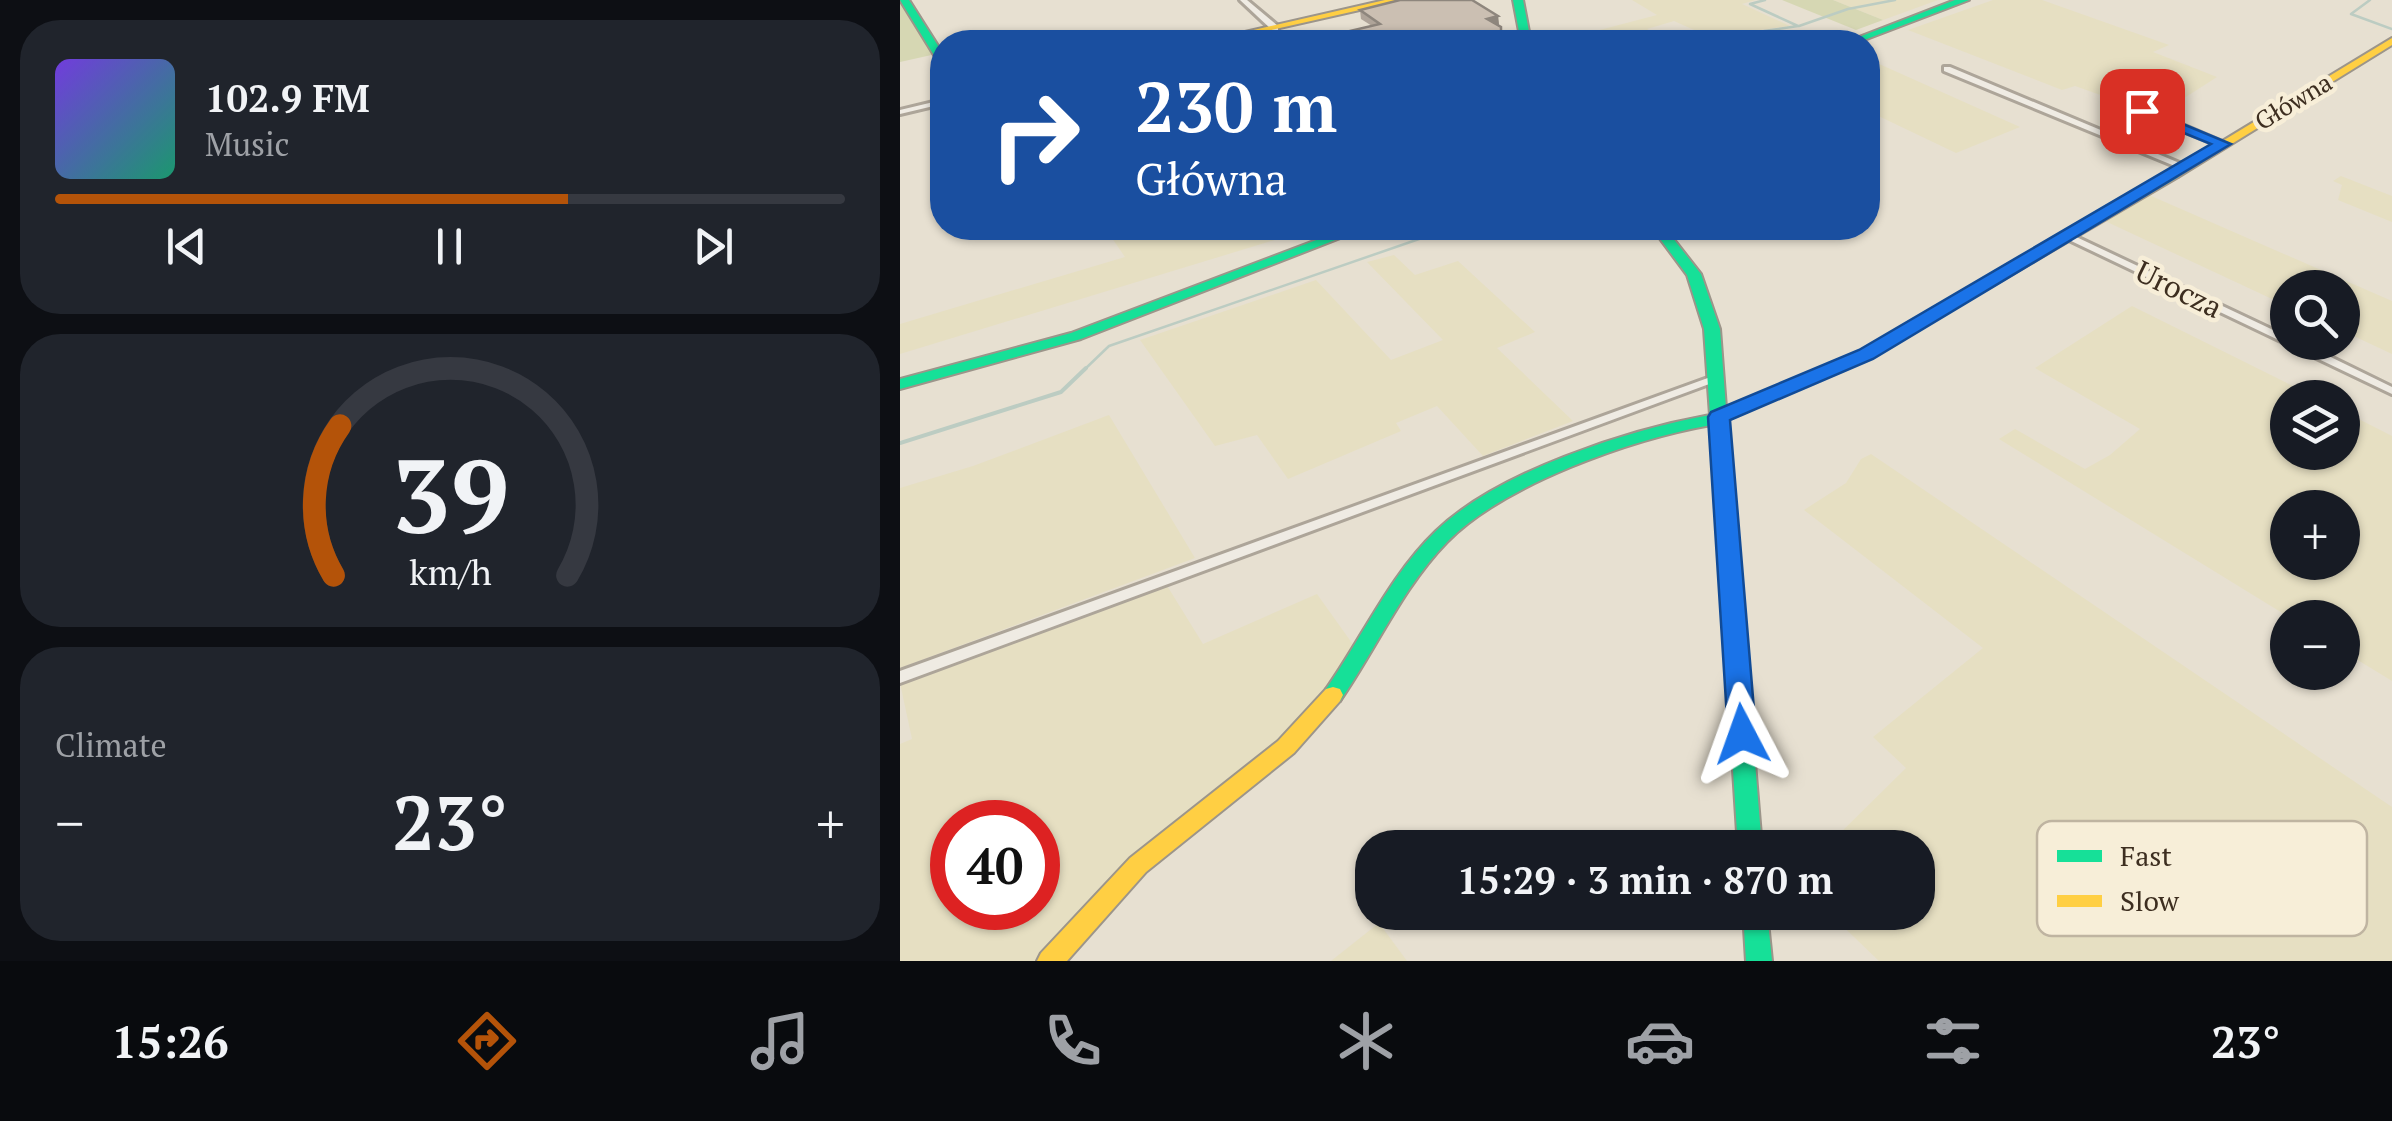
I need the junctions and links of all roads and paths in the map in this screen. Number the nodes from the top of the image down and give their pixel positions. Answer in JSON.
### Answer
{"nodes":[{"id":1,"x":904,"y":0,"type":"edge"},
{"id":2,"x":1243,"y":0,"type":"edge"},
{"id":3,"x":1399,"y":0,"type":"edge"},
{"id":4,"x":1518,"y":0,"type":"edge"},
{"id":5,"x":1964,"y":0,"type":"edge"},
{"id":6,"x":1275,"y":28,"type":"junction"},
{"id":7,"x":1265,"y":30,"type":"edge"},
{"id":8,"x":1524,"y":30,"type":"edge"},
{"id":9,"x":1880,"y":31,"type":"edge"},
{"id":10,"x":930,"y":41,"type":"edge"},
{"id":11,"x":2392,"y":41,"type":"edge"},
{"id":12,"x":1947,"y":69,"type":"dead end"},
{"id":13,"x":930,"y":105,"type":"edge"},
{"id":14,"x":2142,"y":111,"type":"dead end"},
{"id":15,"x":900,"y":112,"type":"edge"},
{"id":16,"x":2223,"y":144,"type":"junction"},
{"id":17,"x":2185,"y":167,"type":"junction"},
{"id":18,"x":2070,"y":237,"type":"junction"},
{"id":19,"x":1333,"y":240,"type":"edge"},
{"id":20,"x":1670,"y":240,"type":"edge"},
{"id":21,"x":2270,"y":333,"type":"edge"},
{"id":22,"x":2327,"y":360,"type":"edge"},
{"id":23,"x":1716,"y":378,"type":"junction"},
{"id":24,"x":900,"y":384,"type":"edge"},
{"id":25,"x":2392,"y":391,"type":"edge"},
{"id":26,"x":1719,"y":417,"type":"junction"},
{"id":27,"x":900,"y":678,"type":"edge"},
{"id":28,"x":1749,"y":830,"type":"edge"},
{"id":29,"x":1756,"y":930,"type":"edge"},
{"id":30,"x":1050,"y":961,"type":"edge"},
{"id":31,"x":1759,"y":961,"type":"edge"}],
"edges":[{"from":1,"to":10,"type":"street"},
{"from":2,"to":6,"type":"street"},
{"from":3,"to":6,"type":"street"},
{"from":4,"to":8,"type":"street"},
{"from":5,"to":9,"type":"street"},
{"from":6,"to":7,"type":"street"},
{"from":11,"to":16,"type":"street","name":"Główna"},
{"from":12,"to":17,"type":"street"},
{"from":13,"to":15,"type":"street"},
{"from":14,"to":16,"type":"street"},
{"from":16,"to":17,"type":"street","name":"Główna"},
{"from":17,"to":18,"type":"street","name":"Główna"},
{"from":18,"to":21,"type":"street","name":"Urocza"},
{"from":18,"to":26,"type":"street","name":"Główna"},
{"from":19,"to":24,"type":"street"},
{"from":20,"to":23,"type":"street"},
{"from":22,"to":25,"type":"street","name":"Urocza"},
{"from":23,"to":26,"type":"street"},
{"from":23,"to":27,"type":"street"},
{"from":26,"to":28,"type":"street"},
{"from":26,"to":30,"type":"street","name":"Główna"},
{"from":29,"to":31,"type":"street"}]}
